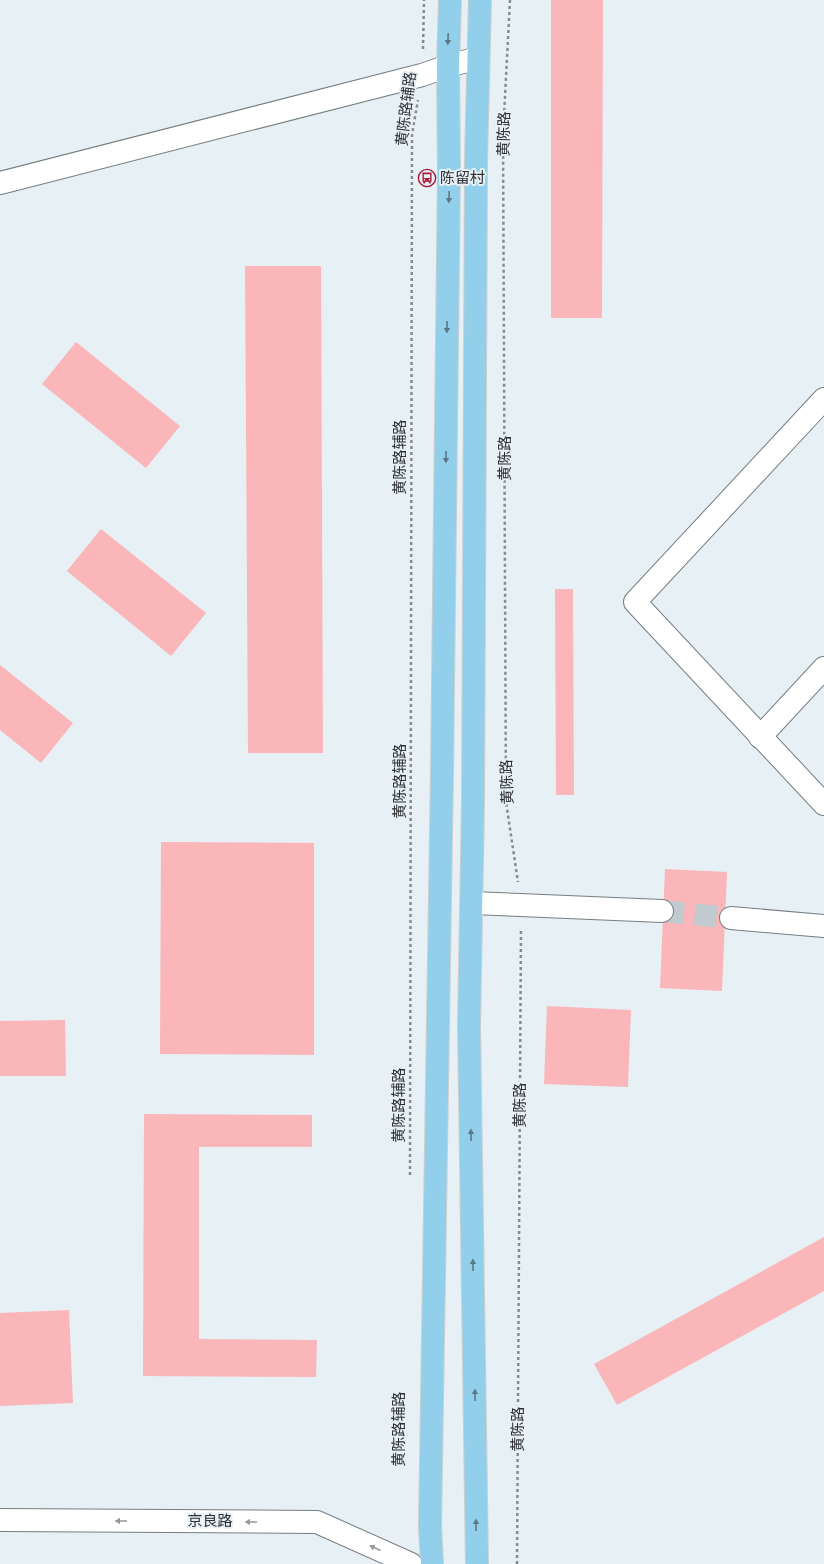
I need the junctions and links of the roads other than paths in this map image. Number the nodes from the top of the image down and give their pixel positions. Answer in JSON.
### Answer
{"nodes":[{"id":1,"x":450,"y":0,"type":"edge"},
{"id":2,"x":480,"y":0,"type":"edge"},
{"id":3,"x":478,"y":58,"type":"junction"},
{"id":4,"x":448,"y":66,"type":"junction"},
{"id":5,"x":0,"y":183,"type":"edge"},
{"id":6,"x":824,"y":399,"type":"edge"},
{"id":7,"x":824,"y":668,"type":"edge"},
{"id":8,"x":760,"y":737,"type":"junction"},
{"id":9,"x":824,"y":804,"type":"edge"},
{"id":10,"x":472,"y":903,"type":"junction"},
{"id":11,"x":662,"y":911,"type":"tunnel mouth"},
{"id":12,"x":731,"y":918,"type":"tunnel mouth"},
{"id":13,"x":824,"y":926,"type":"edge"},
{"id":14,"x":0,"y":1520,"type":"edge"},
{"id":15,"x":411,"y":1564,"type":"edge"},
{"id":16,"x":432,"y":1564,"type":"edge"},
{"id":17,"x":477,"y":1564,"type":"edge"}],
"edges":[{"from":1,"to":4,"type":"main road","one_way":true},
{"from":2,"to":3,"type":"main road","name":"黄陈路"},
{"from":3,"to":4,"type":"street"},
{"from":3,"to":10,"type":"main road","name":"黄陈路"},
{"from":4,"to":5,"type":"street"},
{"from":4,"to":16,"type":"main road","one_way":true},
{"from":6,"to":8,"type":"street"},
{"from":7,"to":8,"type":"street"},
{"from":8,"to":9,"type":"street"},
{"from":10,"to":11,"type":"street"},
{"from":17,"to":10,"type":"main road","name":"黄陈路","one_way":true},
{"from":12,"to":13,"type":"street"},
{"from":15,"to":14,"type":"street","name":"京良路","one_way":true}]}
